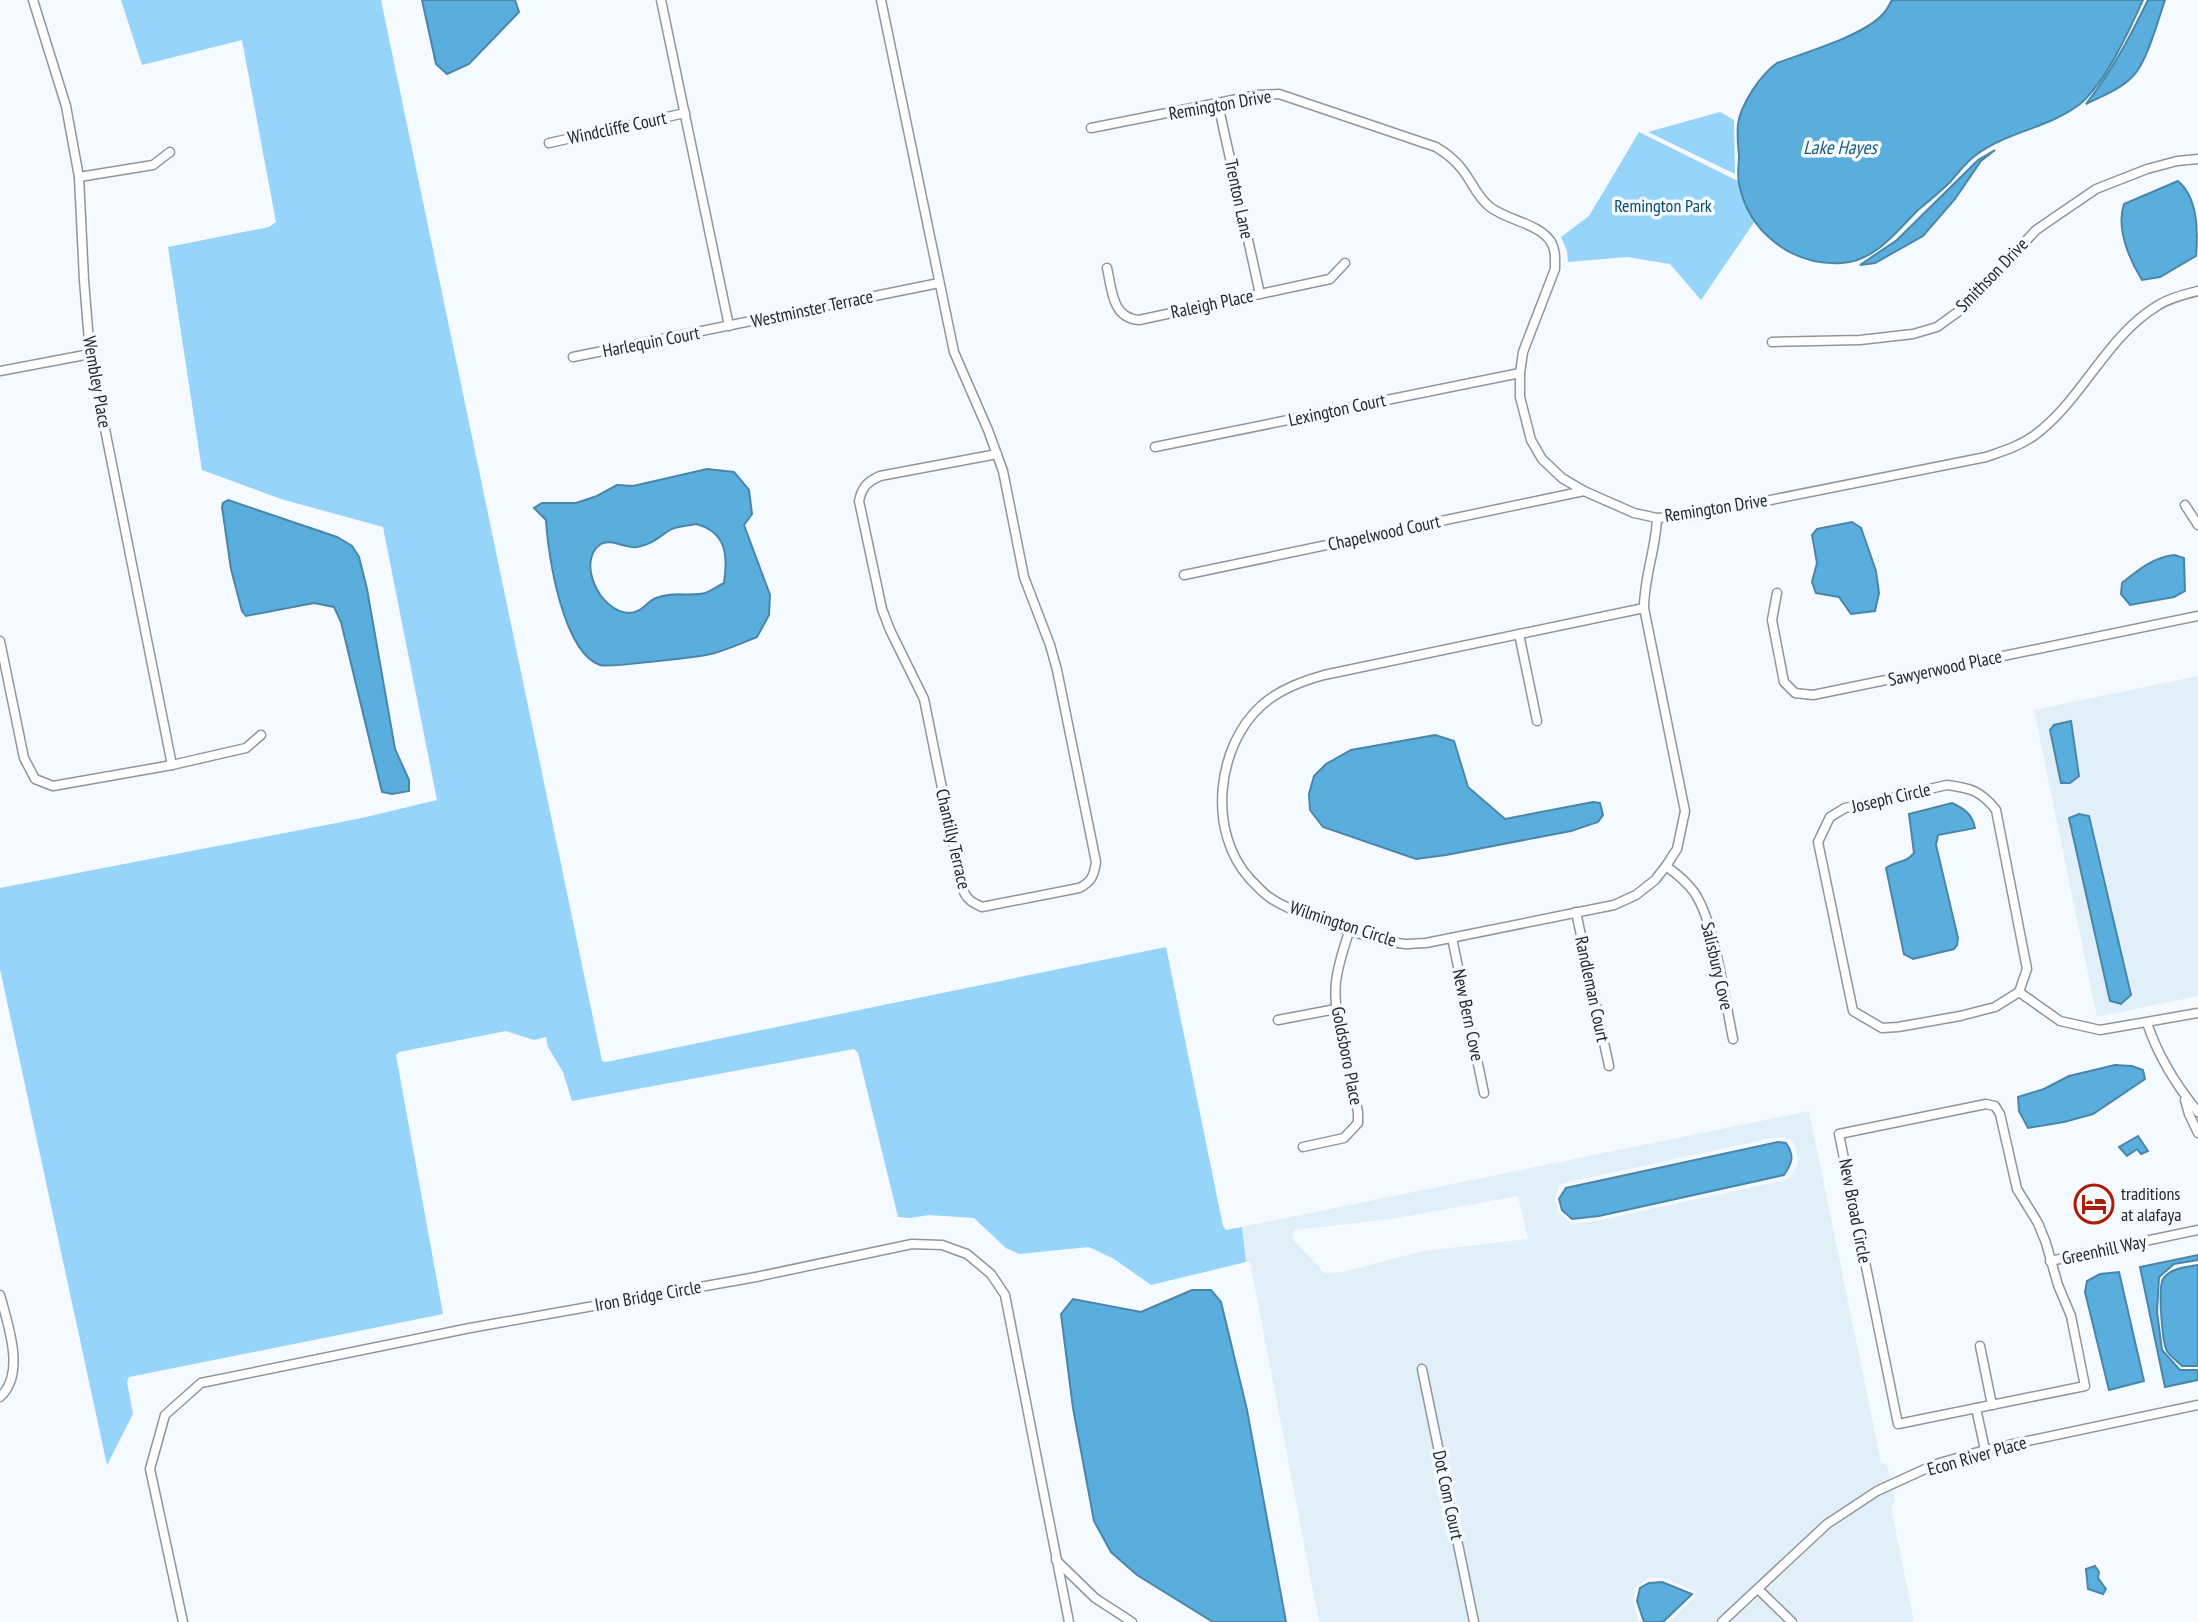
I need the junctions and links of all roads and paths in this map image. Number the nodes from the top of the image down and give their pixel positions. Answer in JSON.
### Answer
{"nodes":[{"id":1,"x":33,"y":0,"type":"edge"},
{"id":2,"x":661,"y":0,"type":"edge"},
{"id":3,"x":881,"y":0,"type":"edge"},
{"id":4,"x":1218,"y":104,"type":"junction"},
{"id":5,"x":685,"y":113,"type":"junction"},
{"id":6,"x":1091,"y":128,"type":"dead end"},
{"id":7,"x":549,"y":143,"type":"dead end"},
{"id":8,"x":170,"y":152,"type":"dead end"},
{"id":9,"x":2198,"y":159,"type":"edge"},
{"id":10,"x":79,"y":177,"type":"junction"},
{"id":11,"x":1345,"y":263,"type":"dead end"},
{"id":12,"x":1107,"y":268,"type":"dead end"},
{"id":13,"x":939,"y":283,"type":"junction"},
{"id":14,"x":2198,"y":291,"type":"edge"},
{"id":15,"x":1260,"y":294,"type":"junction"},
{"id":16,"x":729,"y":326,"type":"junction"},
{"id":17,"x":1772,"y":342,"type":"dead end"},
{"id":18,"x":90,"y":354,"type":"junction"},
{"id":19,"x":573,"y":358,"type":"dead end"},
{"id":20,"x":0,"y":371,"type":"edge"},
{"id":21,"x":1520,"y":373,"type":"junction"},
{"id":22,"x":1155,"y":447,"type":"dead end"},
{"id":23,"x":997,"y":454,"type":"junction"},
{"id":24,"x":1584,"y":491,"type":"junction"},
{"id":25,"x":2185,"y":505,"type":"dead end"},
{"id":26,"x":1657,"y":518,"type":"junction"},
{"id":27,"x":2198,"y":525,"type":"edge"},
{"id":28,"x":1184,"y":575,"type":"dead end"},
{"id":29,"x":1777,"y":593,"type":"dead end"},
{"id":30,"x":1644,"y":608,"type":"junction"},
{"id":31,"x":2198,"y":616,"type":"edge"},
{"id":32,"x":1519,"y":634,"type":"junction"},
{"id":33,"x":0,"y":641,"type":"edge"},
{"id":34,"x":1537,"y":721,"type":"dead end"},
{"id":35,"x":261,"y":735,"type":"dead end"},
{"id":36,"x":172,"y":765,"type":"junction"},
{"id":37,"x":1666,"y":866,"type":"junction"},
{"id":38,"x":1576,"y":912,"type":"junction"},
{"id":39,"x":1350,"y":929,"type":"junction"},
{"id":40,"x":1452,"y":938,"type":"junction"},
{"id":41,"x":2019,"y":992,"type":"junction"},
{"id":42,"x":1336,"y":1009,"type":"junction"},
{"id":43,"x":2198,"y":1013,"type":"edge"},
{"id":44,"x":1278,"y":1020,"type":"dead end"},
{"id":45,"x":2147,"y":1023,"type":"junction"},
{"id":46,"x":1733,"y":1039,"type":"dead end"},
{"id":47,"x":1609,"y":1066,"type":"dead end"},
{"id":48,"x":1485,"y":1093,"type":"dead end"},
{"id":49,"x":2185,"y":1098,"type":"junction"},
{"id":50,"x":2198,"y":1112,"type":"edge"},
{"id":51,"x":2198,"y":1133,"type":"edge"},
{"id":52,"x":1303,"y":1147,"type":"dead end"},
{"id":53,"x":2198,"y":1230,"type":"edge"},
{"id":54,"x":2050,"y":1261,"type":"junction"},
{"id":55,"x":0,"y":1295,"type":"edge"},
{"id":56,"x":1980,"y":1346,"type":"dead end"},
{"id":57,"x":1422,"y":1369,"type":"dead end"},
{"id":58,"x":0,"y":1397,"type":"edge"},
{"id":59,"x":1992,"y":1405,"type":"junction"},
{"id":60,"x":2198,"y":1405,"type":"edge"},
{"id":61,"x":1976,"y":1408,"type":"junction"},
{"id":62,"x":1985,"y":1450,"type":"junction"},
{"id":63,"x":1056,"y":1559,"type":"junction"},
{"id":64,"x":1759,"y":1590,"type":"junction"},
{"id":65,"x":183,"y":1622,"type":"edge"},
{"id":66,"x":1069,"y":1622,"type":"edge"},
{"id":67,"x":1132,"y":1622,"type":"edge"},
{"id":68,"x":1474,"y":1622,"type":"edge"},
{"id":69,"x":1722,"y":1622,"type":"edge"},
{"id":70,"x":1792,"y":1622,"type":"edge"}],
"edges":[{"from":1,"to":10,"type":"street","name":"Wembley Place"},
{"from":2,"to":5,"type":"street","name":"Westminster Terrace"},
{"from":3,"to":13,"type":"street"},
{"from":4,"to":6,"type":"street","name":"Remington Drive"},
{"from":4,"to":15,"type":"street","name":"Trenton Lane"},
{"from":4,"to":21,"type":"street","name":"Remington Drive"},
{"from":5,"to":7,"type":"street","name":"Windcliffe Court"},
{"from":5,"to":16,"type":"street","name":"Westminster Terrace"},
{"from":8,"to":10,"type":"street"},
{"from":9,"to":17,"type":"street","name":"Smithson Drive"},
{"from":10,"to":18,"type":"street","name":"Wembley Place"},
{"from":11,"to":15,"type":"street","name":"Raleigh Place"},
{"from":12,"to":15,"type":"street","name":"Raleigh Place"},
{"from":13,"to":16,"type":"street","name":"Westminster Terrace"},
{"from":13,"to":23,"type":"street","name":"Chantilly Terrace"},
{"from":14,"to":26,"type":"street","name":"Remington Drive"},
{"from":16,"to":19,"type":"street","name":"Harlequin Court"},
{"from":18,"to":20,"type":"street"},
{"from":18,"to":36,"type":"street","name":"Wembley Place"},
{"from":21,"to":22,"type":"street","name":"Lexington Court"},
{"from":21,"to":24,"type":"street","name":"Remington Drive"},
{"from":23,"to":23,"type":"street","name":"Chantilly Terrace"},
{"from":24,"to":26,"type":"street","name":"Remington Drive"},
{"from":24,"to":28,"type":"street","name":"Chapelwood Court"},
{"from":25,"to":27,"type":"street"},
{"from":26,"to":30,"type":"street","name":"Wilmington Circle"},
{"from":29,"to":31,"type":"street","name":"Sawyerwood Place"},
{"from":30,"to":32,"type":"street","name":"Wilmington Circle"},
{"from":30,"to":37,"type":"street","name":"Wilmington Circle"},
{"from":32,"to":34,"type":"street"},
{"from":32,"to":39,"type":"street","name":"Wilmington Circle"},
{"from":33,"to":36,"type":"street"},
{"from":35,"to":36,"type":"street"},
{"from":37,"to":38,"type":"street","name":"Wilmington Circle"},
{"from":37,"to":46,"type":"street","name":"Salisbury Cove"},
{"from":38,"to":40,"type":"street","name":"Wilmington Circle"},
{"from":38,"to":47,"type":"street","name":"Randleman Court"},
{"from":39,"to":40,"type":"street","name":"Wilmington Circle"},
{"from":39,"to":42,"type":"street","name":"Goldsboro Place"},
{"from":40,"to":48,"type":"street","name":"New Bern Cove"},
{"from":41,"to":41,"type":"street","name":"Joseph Circle"},
{"from":41,"to":45,"type":"street"},
{"from":42,"to":44,"type":"street"},
{"from":42,"to":52,"type":"street","name":"Goldsboro Place"},
{"from":43,"to":45,"type":"street"},
{"from":45,"to":49,"type":"street"},
{"from":49,"to":50,"type":"street"},
{"from":49,"to":51,"type":"street"},
{"from":53,"to":54,"type":"street","name":"Greenhill Way"},
{"from":54,"to":59,"type":"street","name":"New Broad Circle"},
{"from":54,"to":61,"type":"street","name":"New Broad Circle"},
{"from":55,"to":58,"type":"street"},
{"from":56,"to":59,"type":"street"},
{"from":57,"to":68,"type":"street","name":"Dot Com Court"},
{"from":59,"to":61,"type":"street","name":"New Broad Circle"},
{"from":60,"to":62,"type":"street","name":"Econ River Place"},
{"from":61,"to":62,"type":"street"},
{"from":62,"to":64,"type":"street","name":"Econ River Place"},
{"from":63,"to":65,"type":"street","name":"Iron Bridge Circle"},
{"from":63,"to":66,"type":"street","name":"Iron Bridge Circle"},
{"from":63,"to":67,"type":"street"},
{"from":64,"to":69,"type":"street","name":"Econ River Place"},
{"from":64,"to":70,"type":"street"}]}
